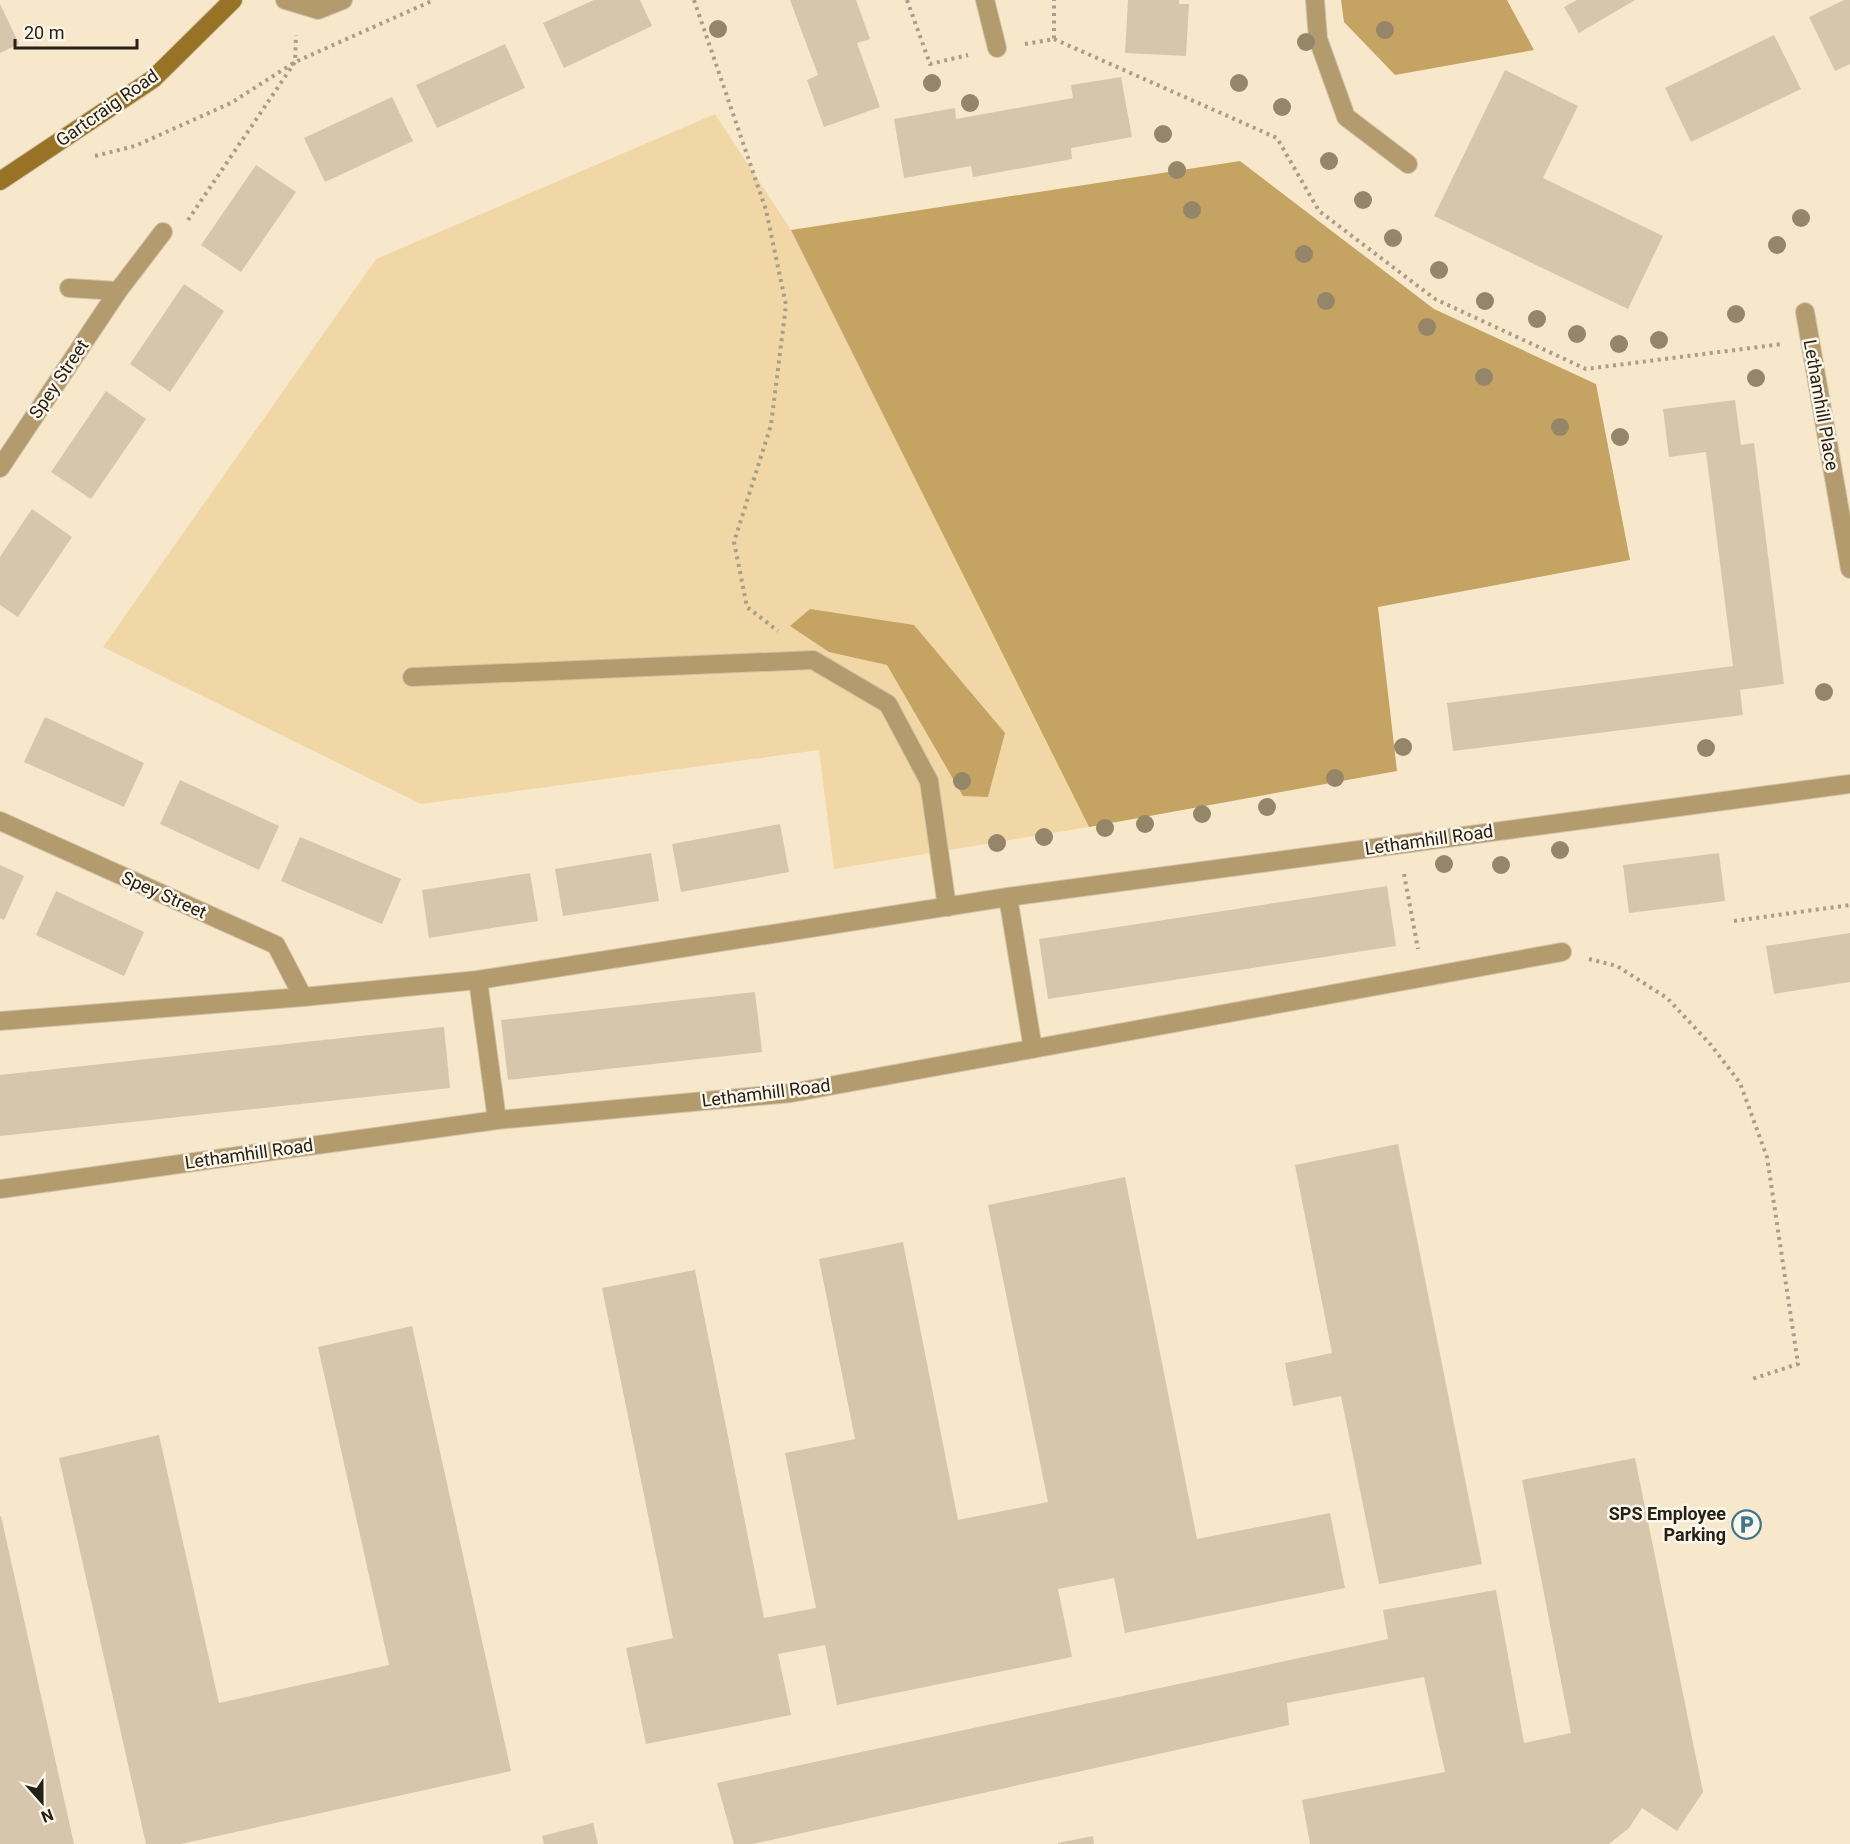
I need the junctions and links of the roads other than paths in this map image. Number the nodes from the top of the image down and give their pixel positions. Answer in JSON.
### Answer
{"nodes":[{"id":1,"x":233,"y":0,"type":"edge"},
{"id":2,"x":342,"y":0,"type":"edge"},
{"id":3,"x":985,"y":0,"type":"edge"},
{"id":4,"x":1315,"y":0,"type":"edge"},
{"id":5,"x":291,"y":2,"type":"edge"},
{"id":6,"x":997,"y":48,"type":"dead end"},
{"id":7,"x":1408,"y":164,"type":"dead end"},
{"id":8,"x":0,"y":181,"type":"edge"},
{"id":9,"x":163,"y":231,"type":"road end"},
{"id":10,"x":69,"y":288,"type":"dead end"},
{"id":11,"x":118,"y":291,"type":"junction"},
{"id":12,"x":1805,"y":312,"type":"dead end"},
{"id":13,"x":0,"y":468,"type":"edge"},
{"id":14,"x":1850,"y":569,"type":"edge"},
{"id":15,"x":412,"y":677,"type":"dead end"},
{"id":16,"x":1850,"y":784,"type":"edge"},
{"id":17,"x":0,"y":821,"type":"edge"},
{"id":18,"x":1008,"y":897,"type":"junction"},
{"id":19,"x":947,"y":907,"type":"junction"},
{"id":20,"x":1562,"y":952,"type":"road end"},
{"id":21,"x":478,"y":980,"type":"junction"},
{"id":22,"x":303,"y":997,"type":"junction"},
{"id":23,"x":0,"y":1021,"type":"edge"},
{"id":24,"x":1033,"y":1049,"type":"junction"},
{"id":25,"x":497,"y":1120,"type":"junction"},
{"id":26,"x":0,"y":1189,"type":"edge"}],
"edges":[{"from":1,"to":8,"type":"street","name":"Gartcraig Road"},
{"from":2,"to":5,"type":"street"},
{"from":3,"to":6,"type":"street"},
{"from":4,"to":7,"type":"street"},
{"from":9,"to":11,"type":"street","name":"Spey Street"},
{"from":10,"to":11,"type":"street"},
{"from":11,"to":13,"type":"street","name":"Spey Street"},
{"from":12,"to":14,"type":"street","name":"Lethamhill Place"},
{"from":15,"to":19,"type":"street"},
{"from":16,"to":18,"type":"street","name":"Lethamhill Road"},
{"from":17,"to":22,"type":"street","name":"Spey Street"},
{"from":18,"to":19,"type":"street","name":"Lethamhill Road"},
{"from":18,"to":24,"type":"street"},
{"from":19,"to":21,"type":"street","name":"Lethamhill Road"},
{"from":20,"to":24,"type":"street","name":"Lethamhill Road"},
{"from":21,"to":22,"type":"street","name":"Lethamhill Road"},
{"from":21,"to":25,"type":"street"},
{"from":22,"to":23,"type":"street","name":"Lethamhill Road"},
{"from":24,"to":25,"type":"street","name":"Lethamhill Road"},
{"from":25,"to":26,"type":"street","name":"Lethamhill Road"}]}
